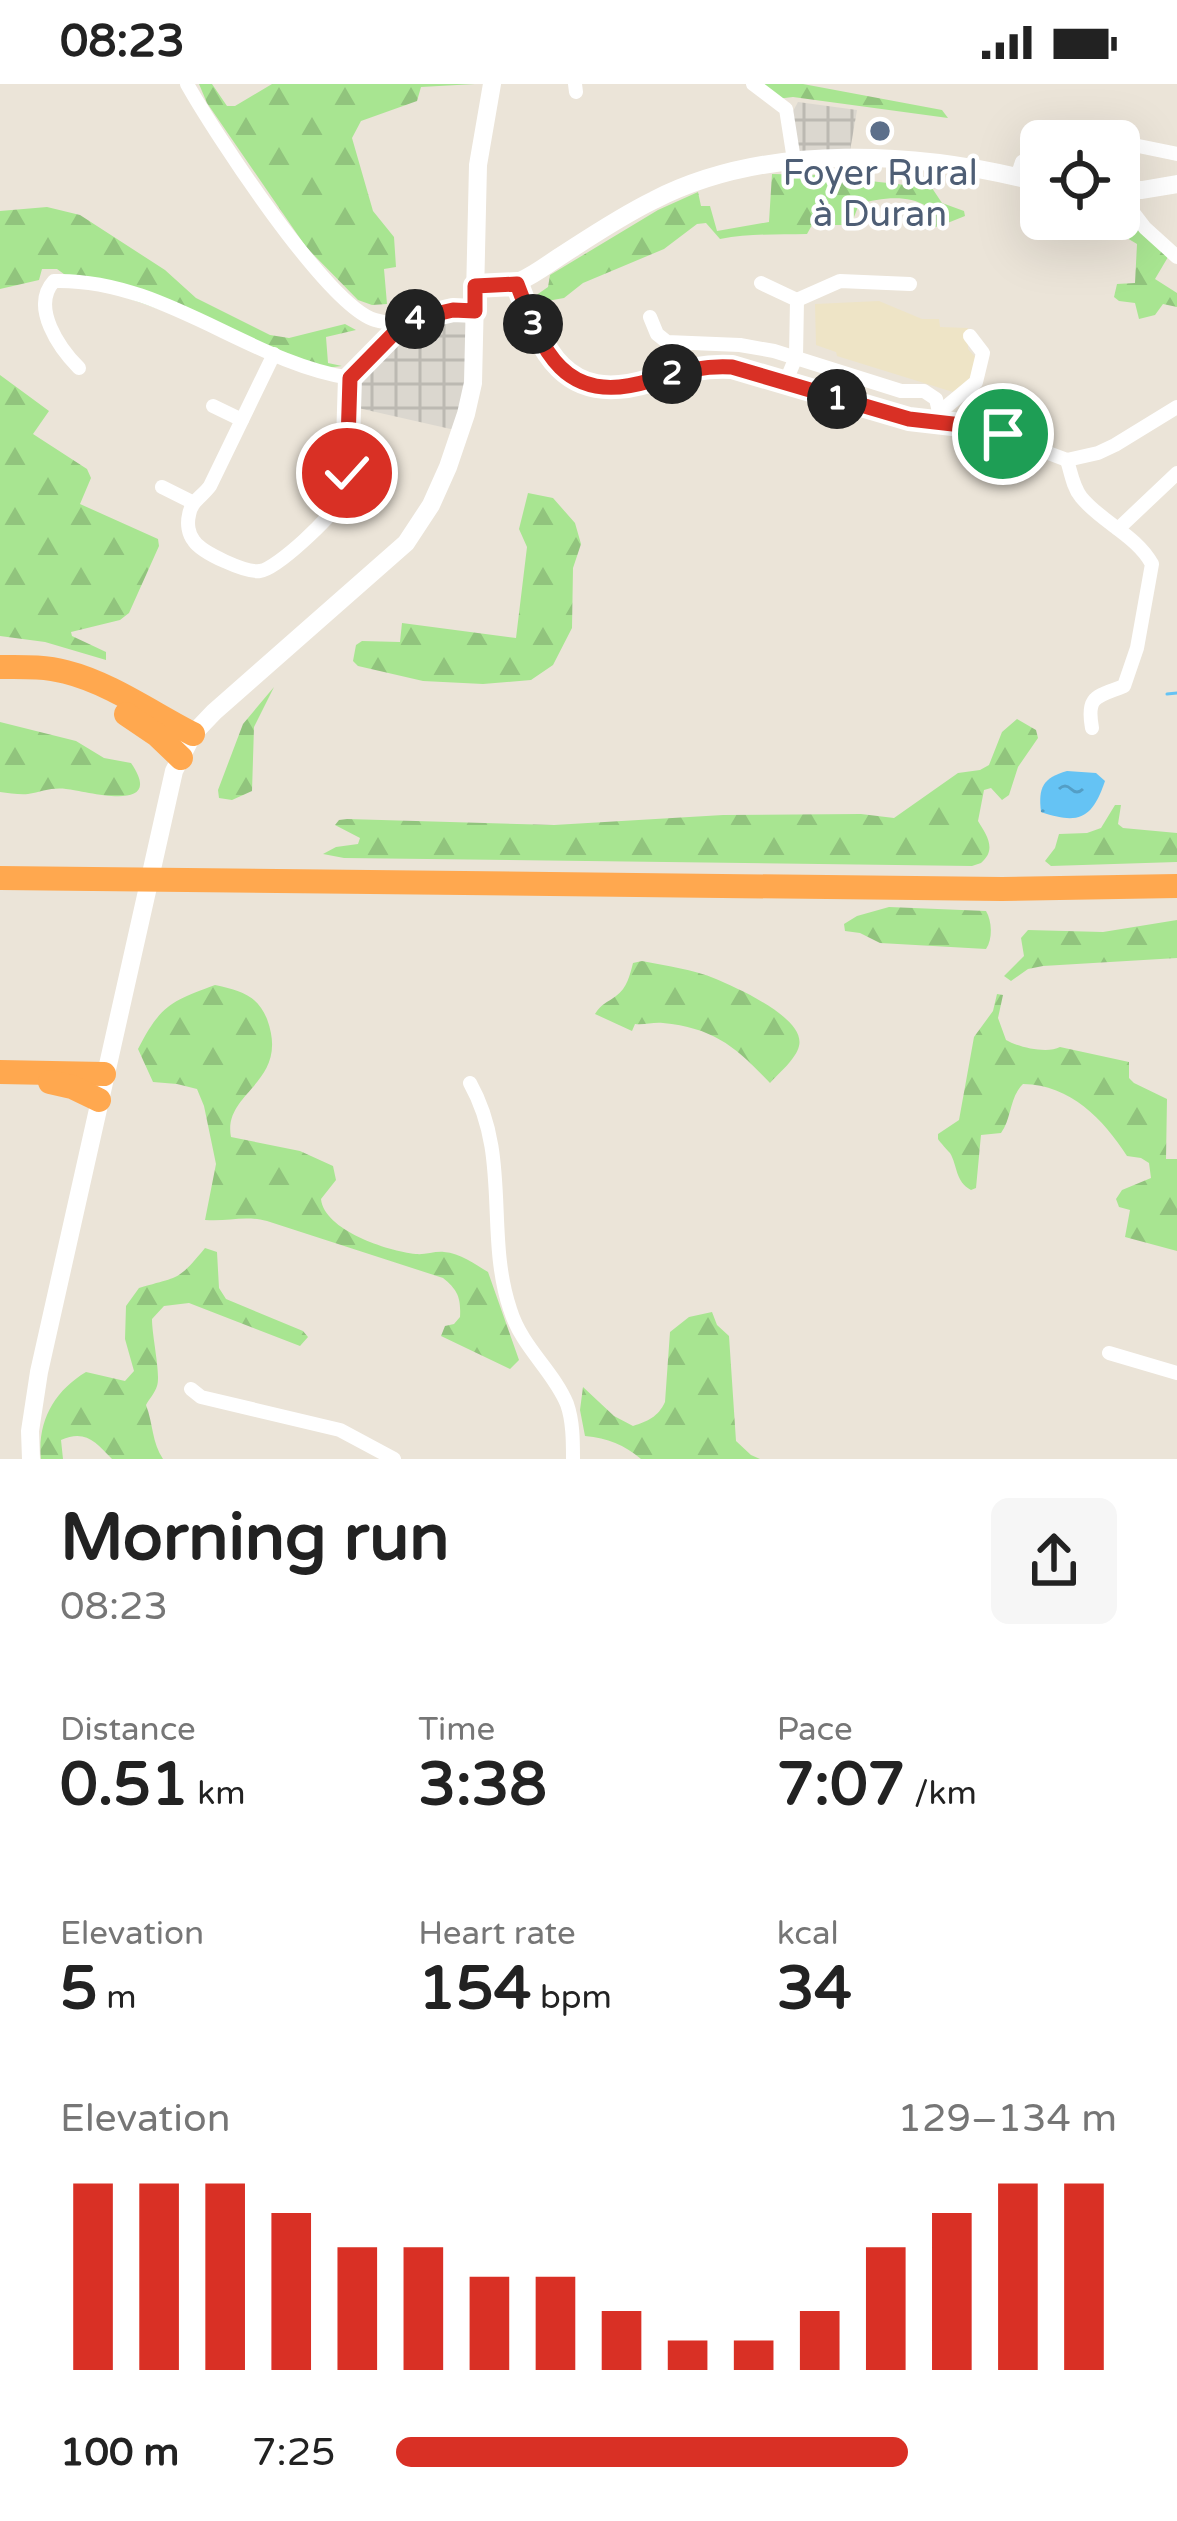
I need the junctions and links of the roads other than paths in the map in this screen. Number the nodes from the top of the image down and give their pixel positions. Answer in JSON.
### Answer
{"nodes":[{"id":1,"x":187,"y":84,"type":"edge"},
{"id":2,"x":492,"y":84,"type":"edge"},
{"id":3,"x":753,"y":84,"type":"edge"},
{"id":4,"x":1140,"y":146,"type":"edge"},
{"id":5,"x":1177,"y":154,"type":"edge"},
{"id":6,"x":794,"y":160,"type":"junction"},
{"id":7,"x":1020,"y":167,"type":"edge"},
{"id":8,"x":1016,"y":177,"type":"junction"},
{"id":9,"x":1020,"y":178,"type":"edge"},
{"id":10,"x":1177,"y":184,"type":"edge"},
{"id":11,"x":1140,"y":190,"type":"edge"},
{"id":12,"x":1140,"y":222,"type":"edge"},
{"id":13,"x":1177,"y":257,"type":"edge"},
{"id":14,"x":760,"y":283,"type":"dead end"},
{"id":15,"x":517,"y":284,"type":"junction"},
{"id":16,"x":910,"y":284,"type":"dead end"},
{"id":17,"x":475,"y":286,"type":"junction"},
{"id":18,"x":797,"y":300,"type":"junction"},
{"id":19,"x":475,"y":311,"type":"junction"},
{"id":20,"x":650,"y":317,"type":"dead end"},
{"id":21,"x":406,"y":321,"type":"junction"},
{"id":22,"x":970,"y":336,"type":"dead end"},
{"id":23,"x":274,"y":354,"type":"junction"},
{"id":24,"x":796,"y":357,"type":"junction"},
{"id":25,"x":79,"y":368,"type":"dead end"},
{"id":26,"x":350,"y":378,"type":"junction"},
{"id":27,"x":786,"y":381,"type":"junction"},
{"id":28,"x":213,"y":406,"type":"dead end"},
{"id":29,"x":1177,"y":407,"type":"edge"},
{"id":30,"x":942,"y":417,"type":"junction"},
{"id":31,"x":242,"y":420,"type":"junction"},
{"id":32,"x":1067,"y":460,"type":"junction"},
{"id":33,"x":1177,"y":472,"type":"edge"},
{"id":34,"x":162,"y":487,"type":"dead end"},
{"id":35,"x":193,"y":502,"type":"junction"},
{"id":36,"x":1118,"y":529,"type":"junction"},
{"id":37,"x":0,"y":667,"type":"edge"},
{"id":38,"x":0,"y":678,"type":"edge"},
{"id":39,"x":1092,"y":728,"type":"dead end"},
{"id":40,"x":193,"y":734,"type":"junction"},
{"id":41,"x":181,"y":758,"type":"junction"},
{"id":42,"x":0,"y":878,"type":"edge"},
{"id":43,"x":1177,"y":886,"type":"edge"},
{"id":44,"x":0,"y":1072,"type":"edge"},
{"id":45,"x":0,"y":1081,"type":"edge"},
{"id":46,"x":470,"y":1083,"type":"dead end"},
{"id":47,"x":101,"y":1087,"type":"junction"},
{"id":48,"x":1109,"y":1353,"type":"dead end"},
{"id":49,"x":1177,"y":1372,"type":"edge"},
{"id":50,"x":191,"y":1389,"type":"dead end"},
{"id":51,"x":31,"y":1459,"type":"edge"},
{"id":52,"x":394,"y":1459,"type":"edge"},
{"id":53,"x":573,"y":1459,"type":"edge"}],
"edges":[{"from":1,"to":21,"type":"street"},
{"from":2,"to":17,"type":"street"},
{"from":3,"to":6,"type":"street"},
{"from":4,"to":5,"type":"street"},
{"from":6,"to":8,"type":"street"},
{"from":6,"to":15,"type":"street"},
{"from":7,"to":8,"type":"street"},
{"from":8,"to":9,"type":"street"},
{"from":10,"to":11,"type":"street"},
{"from":12,"to":13,"type":"street"},
{"from":14,"to":18,"type":"street"},
{"from":15,"to":17,"type":"street"},
{"from":15,"to":27,"type":"street"},
{"from":16,"to":18,"type":"street"},
{"from":17,"to":19,"type":"street"},
{"from":18,"to":24,"type":"street"},
{"from":19,"to":21,"type":"street"},
{"from":19,"to":40,"type":"street"},
{"from":20,"to":24,"type":"street"},
{"from":21,"to":26,"type":"street"},
{"from":22,"to":30,"type":"street"},
{"from":23,"to":25,"type":"street"},
{"from":23,"to":26,"type":"street"},
{"from":23,"to":31,"type":"street"},
{"from":24,"to":27,"type":"street"},
{"from":24,"to":30,"type":"street"},
{"from":26,"to":35,"type":"street"},
{"from":27,"to":30,"type":"street"},
{"from":28,"to":31,"type":"street"},
{"from":29,"to":32,"type":"street"},
{"from":30,"to":32,"type":"street"},
{"from":31,"to":35,"type":"street"},
{"from":32,"to":36,"type":"street"},
{"from":33,"to":36,"type":"street"},
{"from":34,"to":35,"type":"street"},
{"from":36,"to":39,"type":"street"},
{"from":37,"to":40,"type":"highway"},
{"from":38,"to":41,"type":"highway"},
{"from":40,"to":41,"type":"street"},
{"from":41,"to":47,"type":"street"},
{"from":42,"to":43,"type":"highway"},
{"from":44,"to":47,"type":"highway"},
{"from":45,"to":47,"type":"highway"},
{"from":46,"to":53,"type":"street"},
{"from":47,"to":51,"type":"street"},
{"from":48,"to":49,"type":"street"},
{"from":50,"to":52,"type":"street"}]}
